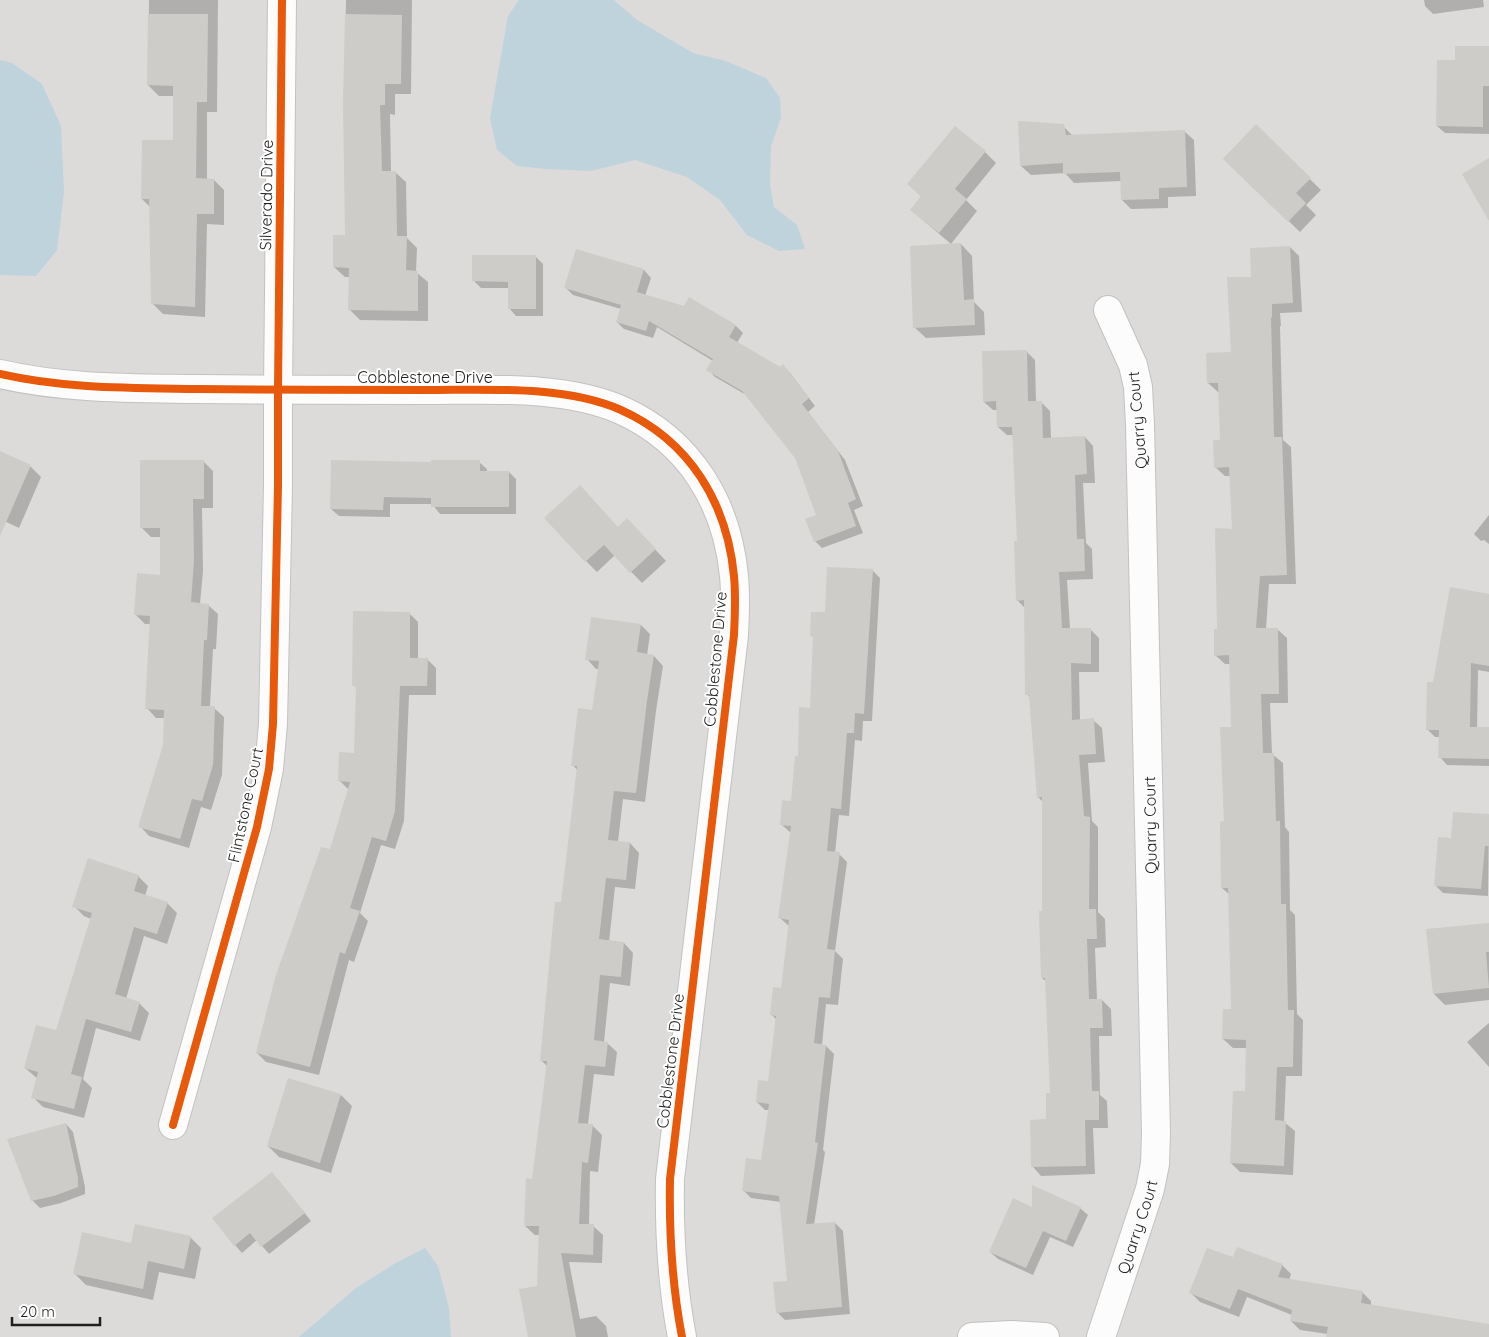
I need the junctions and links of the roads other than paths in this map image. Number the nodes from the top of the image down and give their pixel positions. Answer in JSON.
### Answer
{"nodes":[{"id":1,"x":282,"y":0,"type":"edge"},
{"id":2,"x":1108,"y":310,"type":"dead end"},
{"id":3,"x":0,"y":374,"type":"edge"},
{"id":4,"x":278,"y":390,"type":"junction"},
{"id":5,"x":173,"y":1125,"type":"dead end"},
{"id":6,"x":682,"y":1337,"type":"edge"},
{"id":7,"x":972,"y":1337,"type":"edge"},
{"id":8,"x":1045,"y":1337,"type":"edge"},
{"id":9,"x":1101,"y":1337,"type":"edge"}],
"edges":[{"from":1,"to":4,"type":"street","name":"Silverado Drive"},
{"from":2,"to":9,"type":"street","name":"Quarry Court"},
{"from":3,"to":4,"type":"street","name":"Cobblestone Drive"},
{"from":4,"to":5,"type":"street","name":"Flintstone Court"},
{"from":4,"to":6,"type":"street","name":"Cobblestone Drive"},
{"from":7,"to":8,"type":"street"}]}
